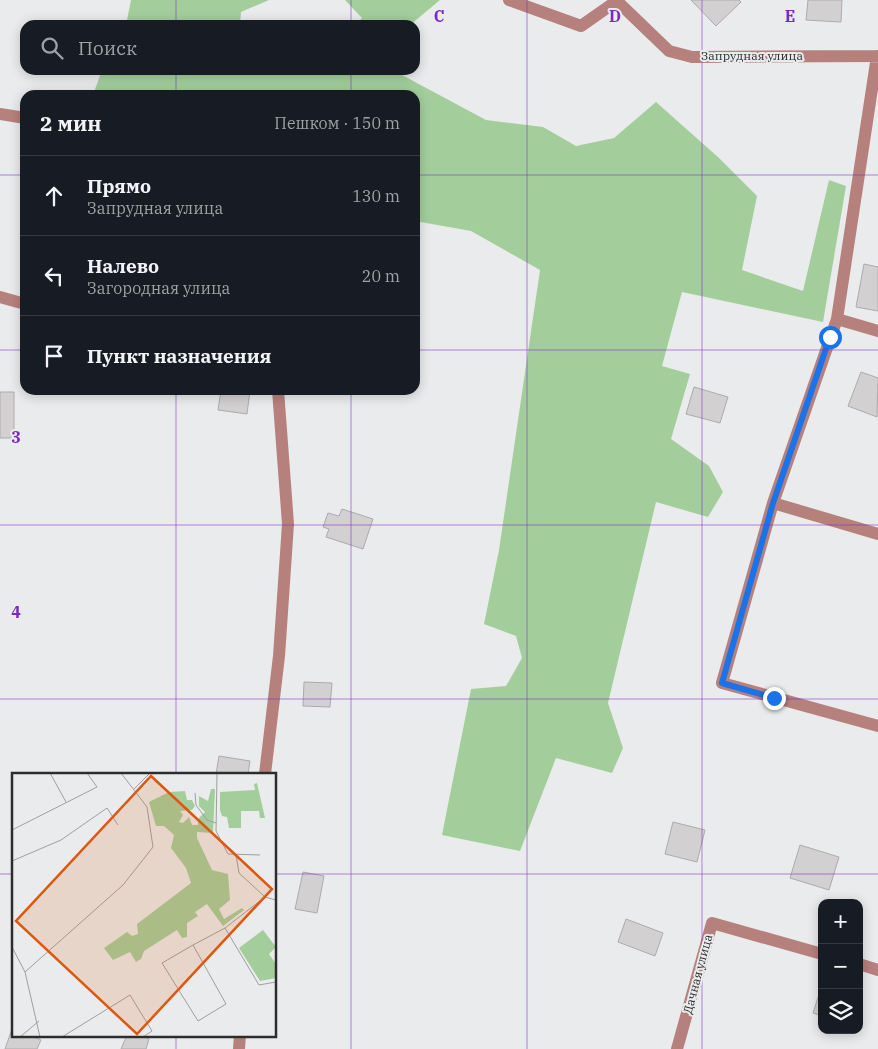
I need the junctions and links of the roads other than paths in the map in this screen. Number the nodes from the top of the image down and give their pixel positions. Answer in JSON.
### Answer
{"nodes":[{"id":1,"x":509,"y":0,"type":"edge"},
{"id":2,"x":618,"y":0,"type":"edge"},
{"id":3,"x":877,"y":56,"type":"edge"},
{"id":4,"x":0,"y":114,"type":"edge"},
{"id":5,"x":20,"y":117,"type":"edge"},
{"id":6,"x":0,"y":297,"type":"edge"},
{"id":7,"x":20,"y":303,"type":"edge"},
{"id":8,"x":837,"y":319,"type":"junction"},
{"id":9,"x":878,"y":331,"type":"edge"},
{"id":10,"x":278,"y":395,"type":"edge"},
{"id":11,"x":773,"y":503,"type":"junction"},
{"id":12,"x":878,"y":534,"type":"edge"},
{"id":13,"x":878,"y":726,"type":"edge"},
{"id":14,"x":265,"y":773,"type":"edge"},
{"id":15,"x":818,"y":953,"type":"edge"},
{"id":16,"x":863,"y":965,"type":"edge"},
{"id":17,"x":878,"y":970,"type":"edge"},
{"id":18,"x":240,"y":1036,"type":"edge"},
{"id":19,"x":239,"y":1049,"type":"edge"},
{"id":20,"x":677,"y":1049,"type":"edge"}],
"edges":[{"from":1,"to":2,"type":"street"},
{"from":2,"to":3,"type":"street","name":"Запрудная улица"},
{"from":3,"to":8,"type":"street","name":"Запрудная улица"},
{"from":4,"to":5,"type":"street"},
{"from":6,"to":7,"type":"street"},
{"from":8,"to":9,"type":"street"},
{"from":8,"to":11,"type":"street","name":"Запрудная улица"},
{"from":10,"to":14,"type":"street"},
{"from":11,"to":12,"type":"street"},
{"from":11,"to":13,"type":"street","name":"Запрудная улица"},
{"from":15,"to":20,"type":"street","name":"Дачная улица"},
{"from":16,"to":17,"type":"street"},
{"from":18,"to":19,"type":"street"}]}
